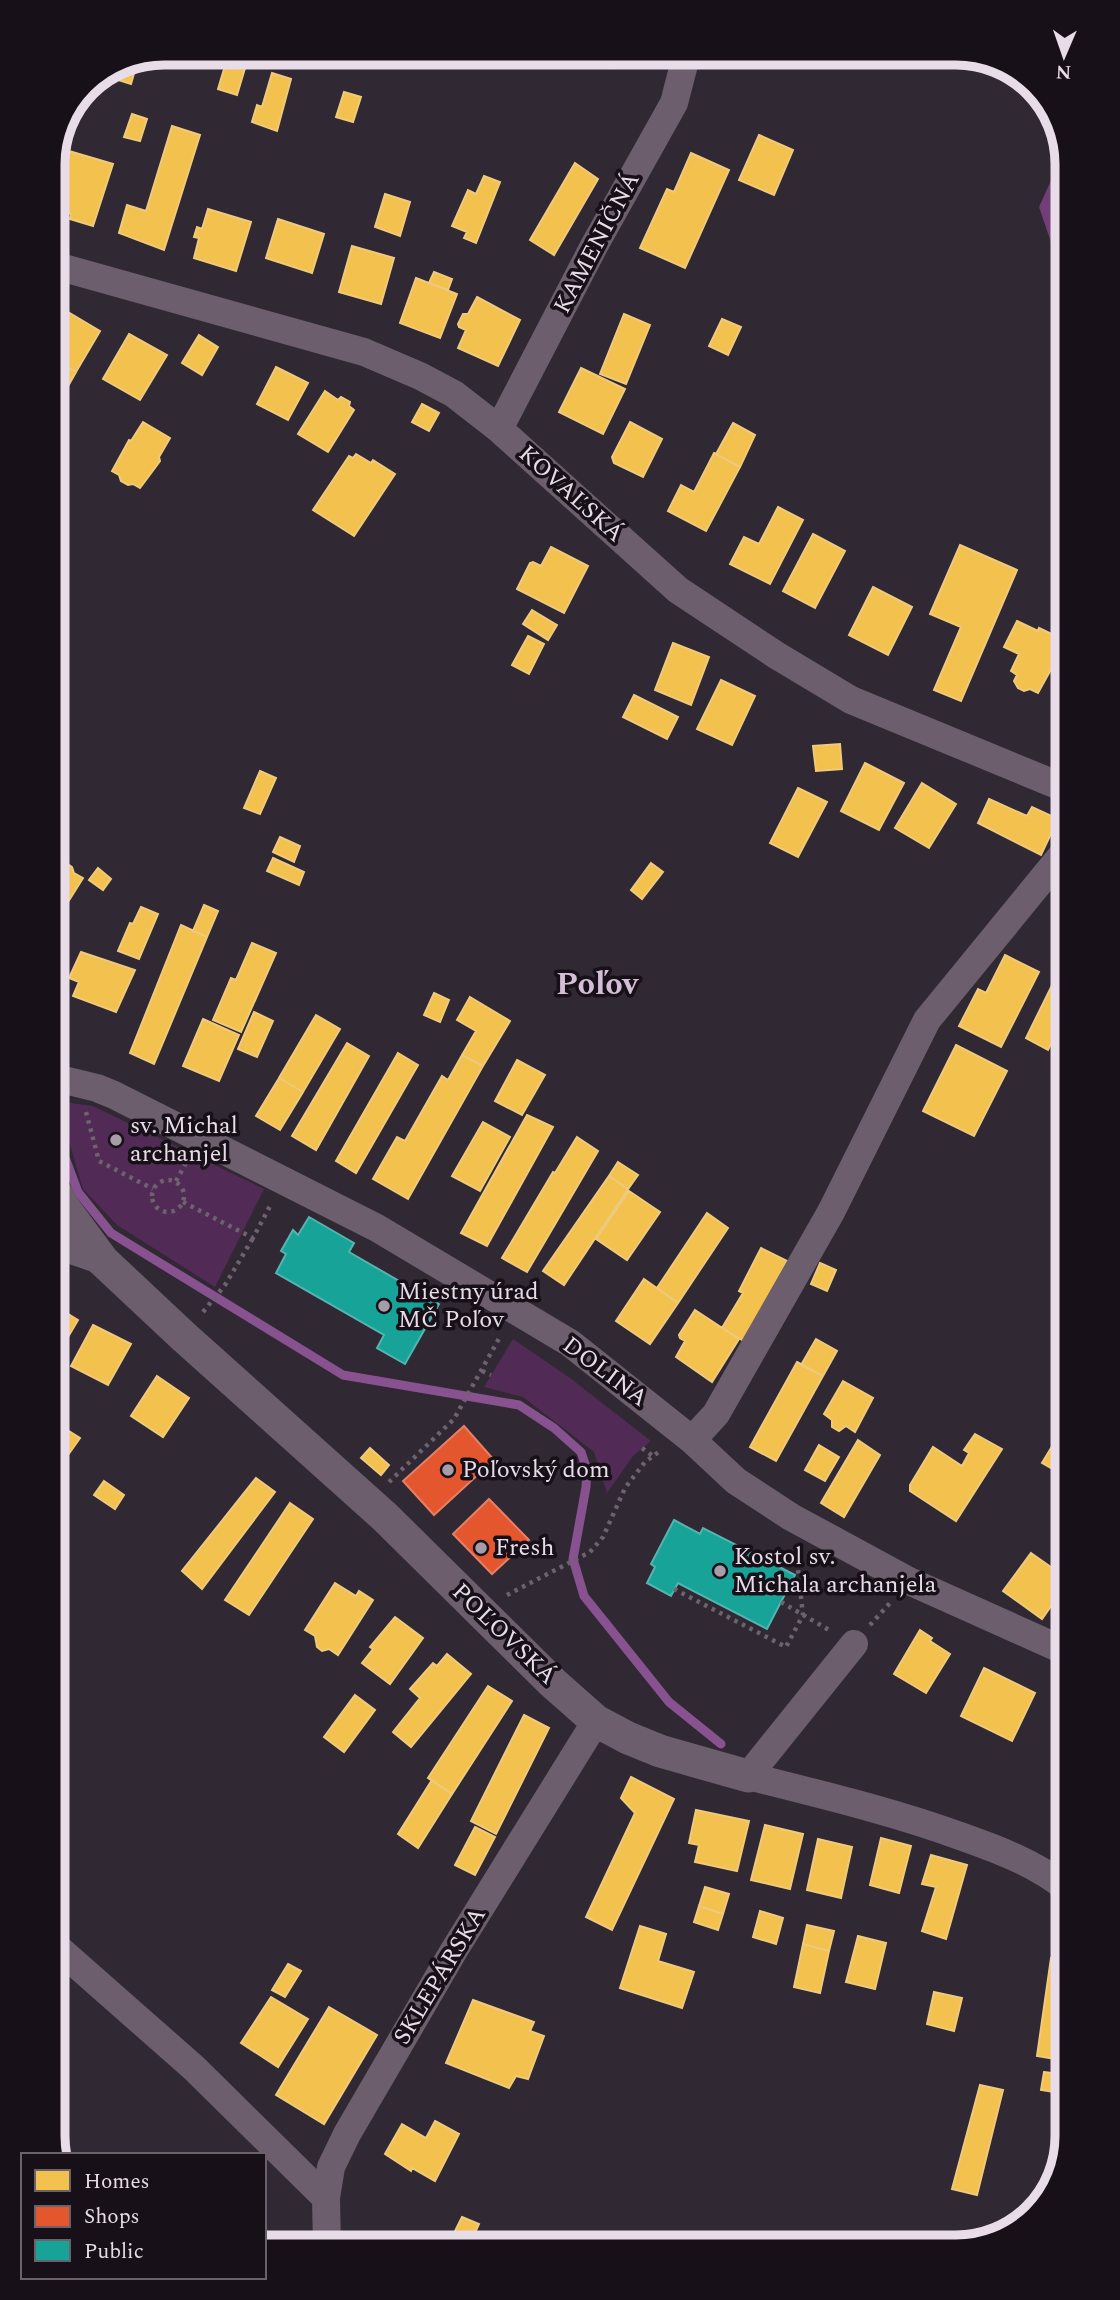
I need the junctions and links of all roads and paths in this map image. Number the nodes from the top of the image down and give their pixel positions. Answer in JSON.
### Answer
{"nodes":[{"id":1,"x":684,"y":65,"type":"edge"},
{"id":2,"x":65,"y":268,"type":"edge"},
{"id":3,"x":499,"y":429,"type":"junction"},
{"id":4,"x":1055,"y":784,"type":"edge"},
{"id":5,"x":1055,"y":864,"type":"edge"},
{"id":6,"x":68,"y":1081,"type":"edge"},
{"id":7,"x":283,"y":1180,"type":"junction"},
{"id":8,"x":153,"y":1189,"type":"junction"},
{"id":9,"x":183,"y":1202,"type":"junction"},
{"id":10,"x":65,"y":1209,"type":"edge"},
{"id":11,"x":253,"y":1238,"type":"junction"},
{"id":12,"x":65,"y":1248,"type":"edge"},
{"id":13,"x":103,"y":1261,"type":"junction"},
{"id":14,"x":210,"y":1303,"type":"dead end"},
{"id":15,"x":515,"y":1310,"type":"junction"},
{"id":16,"x":482,"y":1371,"type":"junction"},
{"id":17,"x":491,"y":1375,"type":"dead end"},
{"id":18,"x":686,"y":1435,"type":"junction"},
{"id":19,"x":642,"y":1448,"type":"dead end"},
{"id":20,"x":653,"y":1456,"type":"junction"},
{"id":21,"x":369,"y":1503,"type":"junction"},
{"id":22,"x":791,"y":1517,"type":"junction"},
{"id":23,"x":909,"y":1581,"type":"junction"},
{"id":24,"x":674,"y":1590,"type":"dead end"},
{"id":25,"x":781,"y":1602,"type":"dead end"},
{"id":26,"x":478,"y":1610,"type":"junction"},
{"id":27,"x":803,"y":1615,"type":"junction"},
{"id":28,"x":854,"y":1644,"type":"junction"},
{"id":29,"x":1055,"y":1646,"type":"edge"},
{"id":30,"x":596,"y":1721,"type":"junction"},
{"id":31,"x":748,"y":1776,"type":"junction"},
{"id":32,"x":1055,"y":1879,"type":"edge"},
{"id":33,"x":65,"y":1954,"type":"edge"},
{"id":34,"x":326,"y":2198,"type":"junction"},
{"id":35,"x":327,"y":2235,"type":"edge"}],
"edges":[{"from":1,"to":3,"type":"street","name":"KAMENIČNÁ"},
{"from":2,"to":3,"type":"street","name":"KOVAĽSKÁ"},
{"from":3,"to":4,"type":"street","name":"KOVAĽSKÁ"},
{"from":5,"to":18,"type":"street"},
{"from":6,"to":7,"type":"street","name":"DOLINA"},
{"from":6,"to":8,"type":"path"},
{"from":7,"to":11,"type":"path"},
{"from":7,"to":15,"type":"street","name":"DOLINA"},
{"from":8,"to":9,"type":"path"},
{"from":8,"to":9,"type":"path"},
{"from":9,"to":11,"type":"path"},
{"from":10,"to":13,"type":"street","name":"POĽOVSKÁ"},
{"from":11,"to":14,"type":"path"},
{"from":12,"to":13,"type":"street"},
{"from":13,"to":21,"type":"street","name":"POĽOVSKÁ"},
{"from":15,"to":16,"type":"path"},
{"from":15,"to":18,"type":"street","name":"DOLINA"},
{"from":16,"to":17,"type":"path"},
{"from":16,"to":21,"type":"path"},
{"from":18,"to":20,"type":"path"},
{"from":18,"to":22,"type":"street","name":"DOLINA"},
{"from":19,"to":20,"type":"path"},
{"from":20,"to":26,"type":"path"},
{"from":21,"to":26,"type":"street","name":"POĽOVSKÁ"},
{"from":22,"to":23,"type":"street","name":"DOLINA"},
{"from":22,"to":27,"type":"path"},
{"from":23,"to":28,"type":"path"},
{"from":23,"to":29,"type":"street","name":"DOLINA"},
{"from":24,"to":27,"type":"path"},
{"from":25,"to":27,"type":"path"},
{"from":26,"to":30,"type":"street","name":"POĽOVSKÁ"},
{"from":27,"to":28,"type":"path"},
{"from":28,"to":31,"type":"street"},
{"from":30,"to":31,"type":"street","name":"POĽOVSKÁ"},
{"from":30,"to":34,"type":"street","name":"SKLEPÁRSKA"},
{"from":31,"to":32,"type":"street","name":"POĽOVSKÁ"},
{"from":33,"to":34,"type":"street"},
{"from":34,"to":35,"type":"street","name":"SKLEPÁRSKA"}]}
